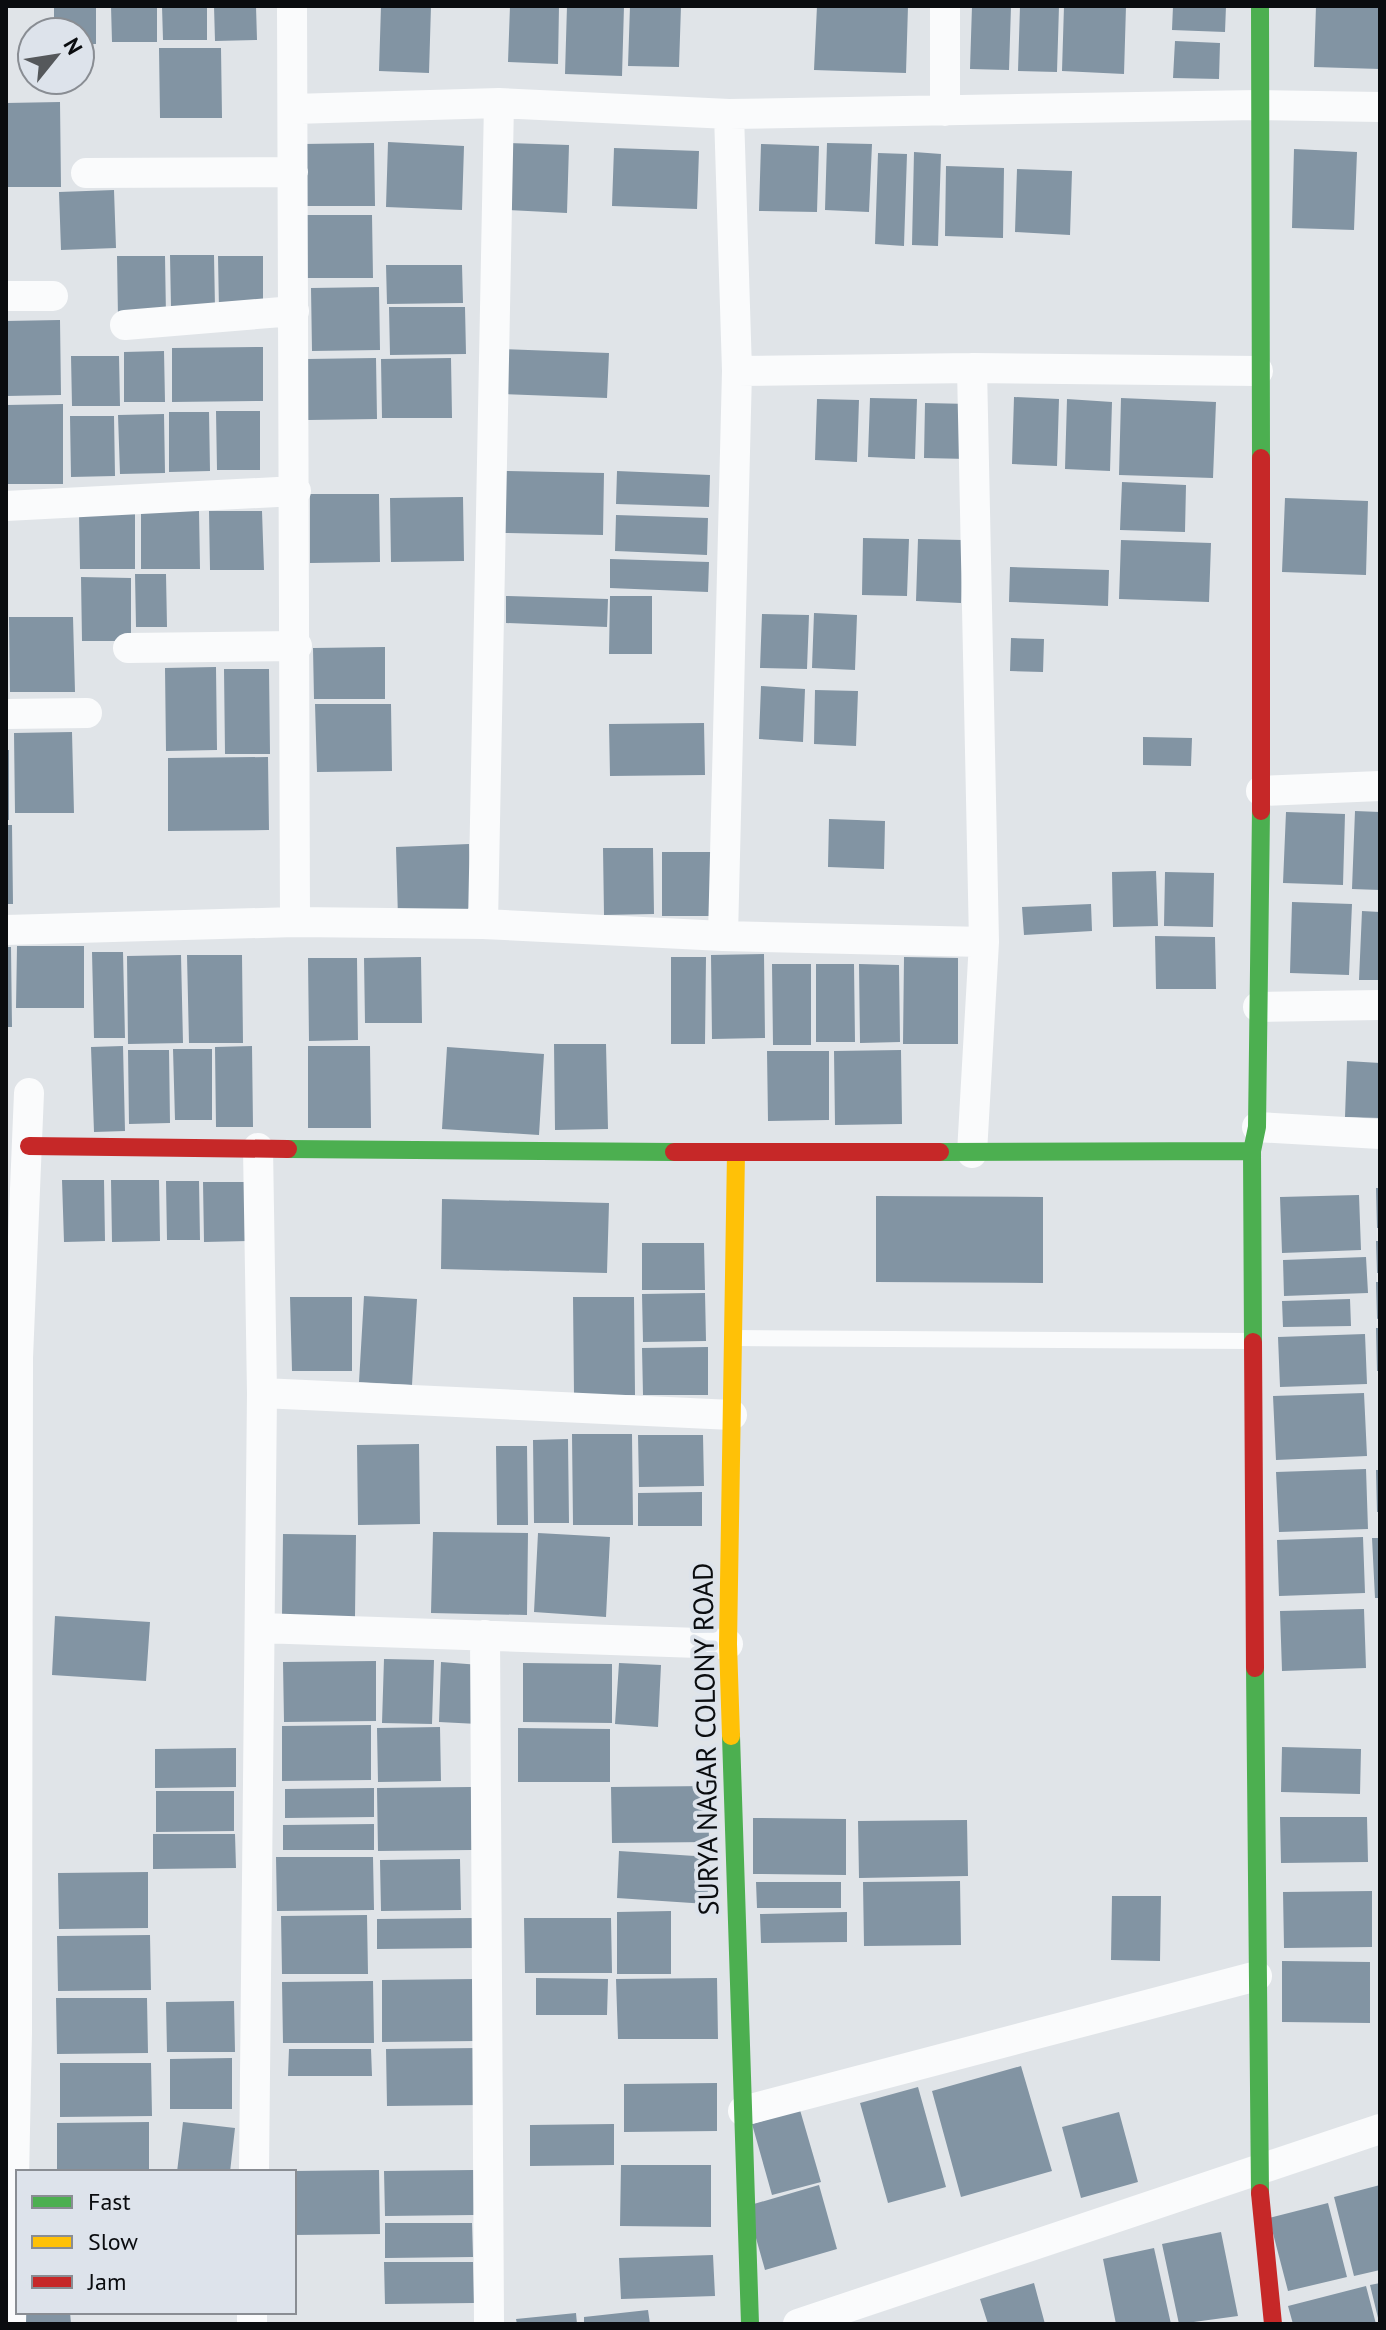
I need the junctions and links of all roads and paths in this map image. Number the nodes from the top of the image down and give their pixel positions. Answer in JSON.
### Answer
{"nodes":[{"id":1,"x":292,"y":6,"type":"edge"},
{"id":2,"x":945,"y":6,"type":"edge"},
{"id":3,"x":1260,"y":6,"type":"edge"},
{"id":4,"x":499,"y":103,"type":"junction"},
{"id":5,"x":1258,"y":105,"type":"junction"},
{"id":6,"x":1380,"y":107,"type":"edge"},
{"id":7,"x":293,"y":109,"type":"junction"},
{"id":8,"x":945,"y":111,"type":"junction"},
{"id":9,"x":729,"y":114,"type":"junction"},
{"id":10,"x":293,"y":172,"type":"junction"},
{"id":11,"x":86,"y":173,"type":"dead end"},
{"id":12,"x":6,"y":296,"type":"edge"},
{"id":13,"x":53,"y":296,"type":"dead end"},
{"id":14,"x":294,"y":311,"type":"junction"},
{"id":15,"x":125,"y":325,"type":"dead end"},
{"id":16,"x":972,"y":368,"type":"junction"},
{"id":17,"x":737,"y":371,"type":"junction"},
{"id":18,"x":1258,"y":371,"type":"junction"},
{"id":19,"x":296,"y":491,"type":"junction"},
{"id":20,"x":6,"y":506,"type":"edge"},
{"id":21,"x":297,"y":646,"type":"junction"},
{"id":22,"x":128,"y":648,"type":"dead end"},
{"id":23,"x":87,"y":713,"type":"dead end"},
{"id":24,"x":6,"y":714,"type":"edge"},
{"id":25,"x":1380,"y":786,"type":"edge"},
{"id":26,"x":1261,"y":791,"type":"junction"},
{"id":27,"x":295,"y":922,"type":"junction"},
{"id":28,"x":483,"y":924,"type":"junction"},
{"id":29,"x":6,"y":930,"type":"edge"},
{"id":30,"x":723,"y":936,"type":"junction"},
{"id":31,"x":984,"y":942,"type":"junction"},
{"id":32,"x":1380,"y":1005,"type":"edge"},
{"id":33,"x":1258,"y":1007,"type":"junction"},
{"id":34,"x":29,"y":1093,"type":"dead end"},
{"id":35,"x":1380,"y":1134,"type":"edge"},
{"id":36,"x":1255,"y":1139,"type":"junction"},
{"id":37,"x":29,"y":1146,"type":"junction"},
{"id":38,"x":258,"y":1148,"type":"junction"},
{"id":39,"x":736,"y":1153,"type":"junction"},
{"id":40,"x":972,"y":1153,"type":"junction"},
{"id":41,"x":733,"y":1338,"type":"junction"},
{"id":42,"x":1253,"y":1341,"type":"junction"},
{"id":43,"x":12,"y":1358,"type":"edge"},
{"id":44,"x":262,"y":1393,"type":"junction"},
{"id":45,"x":732,"y":1415,"type":"junction"},
{"id":46,"x":260,"y":1628,"type":"junction"},
{"id":47,"x":485,"y":1635,"type":"junction"},
{"id":48,"x":728,"y":1644,"type":"junction"},
{"id":49,"x":1257,"y":1976,"type":"junction"},
{"id":50,"x":743,"y":2111,"type":"junction"},
{"id":51,"x":1380,"y":2129,"type":"edge"},
{"id":52,"x":1258,"y":2168,"type":"junction"},
{"id":53,"x":254,"y":2170,"type":"edge"},
{"id":54,"x":11,"y":2324,"type":"edge"},
{"id":55,"x":489,"y":2324,"type":"edge"},
{"id":56,"x":750,"y":2324,"type":"edge"},
{"id":57,"x":798,"y":2324,"type":"edge"},
{"id":58,"x":1273,"y":2324,"type":"edge"}],
"edges":[{"from":1,"to":7,"type":"street"},
{"from":2,"to":8,"type":"street"},
{"from":3,"to":5,"type":"street"},
{"from":4,"to":7,"type":"street"},
{"from":4,"to":9,"type":"street"},
{"from":4,"to":28,"type":"street"},
{"from":5,"to":6,"type":"street"},
{"from":5,"to":8,"type":"street"},
{"from":5,"to":18,"type":"street"},
{"from":7,"to":10,"type":"street"},
{"from":8,"to":9,"type":"street"},
{"from":9,"to":17,"type":"street"},
{"from":10,"to":11,"type":"street"},
{"from":10,"to":14,"type":"street"},
{"from":12,"to":13,"type":"street"},
{"from":14,"to":15,"type":"street"},
{"from":14,"to":19,"type":"street"},
{"from":16,"to":17,"type":"street"},
{"from":16,"to":18,"type":"street"},
{"from":16,"to":31,"type":"street"},
{"from":17,"to":30,"type":"street"},
{"from":18,"to":26,"type":"street"},
{"from":19,"to":20,"type":"street"},
{"from":19,"to":21,"type":"street"},
{"from":21,"to":22,"type":"street"},
{"from":21,"to":27,"type":"street"},
{"from":23,"to":24,"type":"street"},
{"from":25,"to":26,"type":"street"},
{"from":26,"to":33,"type":"street"},
{"from":27,"to":28,"type":"street"},
{"from":27,"to":29,"type":"street"},
{"from":28,"to":30,"type":"street"},
{"from":30,"to":31,"type":"street"},
{"from":31,"to":40,"type":"street"},
{"from":32,"to":33,"type":"street"},
{"from":33,"to":36,"type":"street"},
{"from":34,"to":37,"type":"street"},
{"from":35,"to":36,"type":"street"},
{"from":36,"to":40,"type":"street"},
{"from":36,"to":42,"type":"street"},
{"from":37,"to":38,"type":"street"},
{"from":37,"to":43,"type":"street"},
{"from":38,"to":39,"type":"street"},
{"from":38,"to":44,"type":"street"},
{"from":39,"to":40,"type":"street"},
{"from":39,"to":41,"type":"street","name":"SURYA NAGAR COLONY ROAD"},
{"from":41,"to":42,"type":"lane"},
{"from":41,"to":45,"type":"street","name":"SURYA NAGAR COLONY ROAD"},
{"from":42,"to":49,"type":"street"},
{"from":43,"to":54,"type":"street"},
{"from":44,"to":45,"type":"street"},
{"from":44,"to":46,"type":"street"},
{"from":45,"to":48,"type":"street","name":"SURYA NAGAR COLONY ROAD"},
{"from":46,"to":47,"type":"street"},
{"from":46,"to":53,"type":"street"},
{"from":47,"to":48,"type":"street"},
{"from":47,"to":55,"type":"street"},
{"from":48,"to":50,"type":"street","name":"SURYA NAGAR COLONY ROAD"},
{"from":49,"to":50,"type":"street"},
{"from":49,"to":52,"type":"street"},
{"from":50,"to":56,"type":"street","name":"SURYA NAGAR COLONY ROAD"},
{"from":51,"to":52,"type":"street"},
{"from":52,"to":57,"type":"street"},
{"from":52,"to":58,"type":"street"}]}
